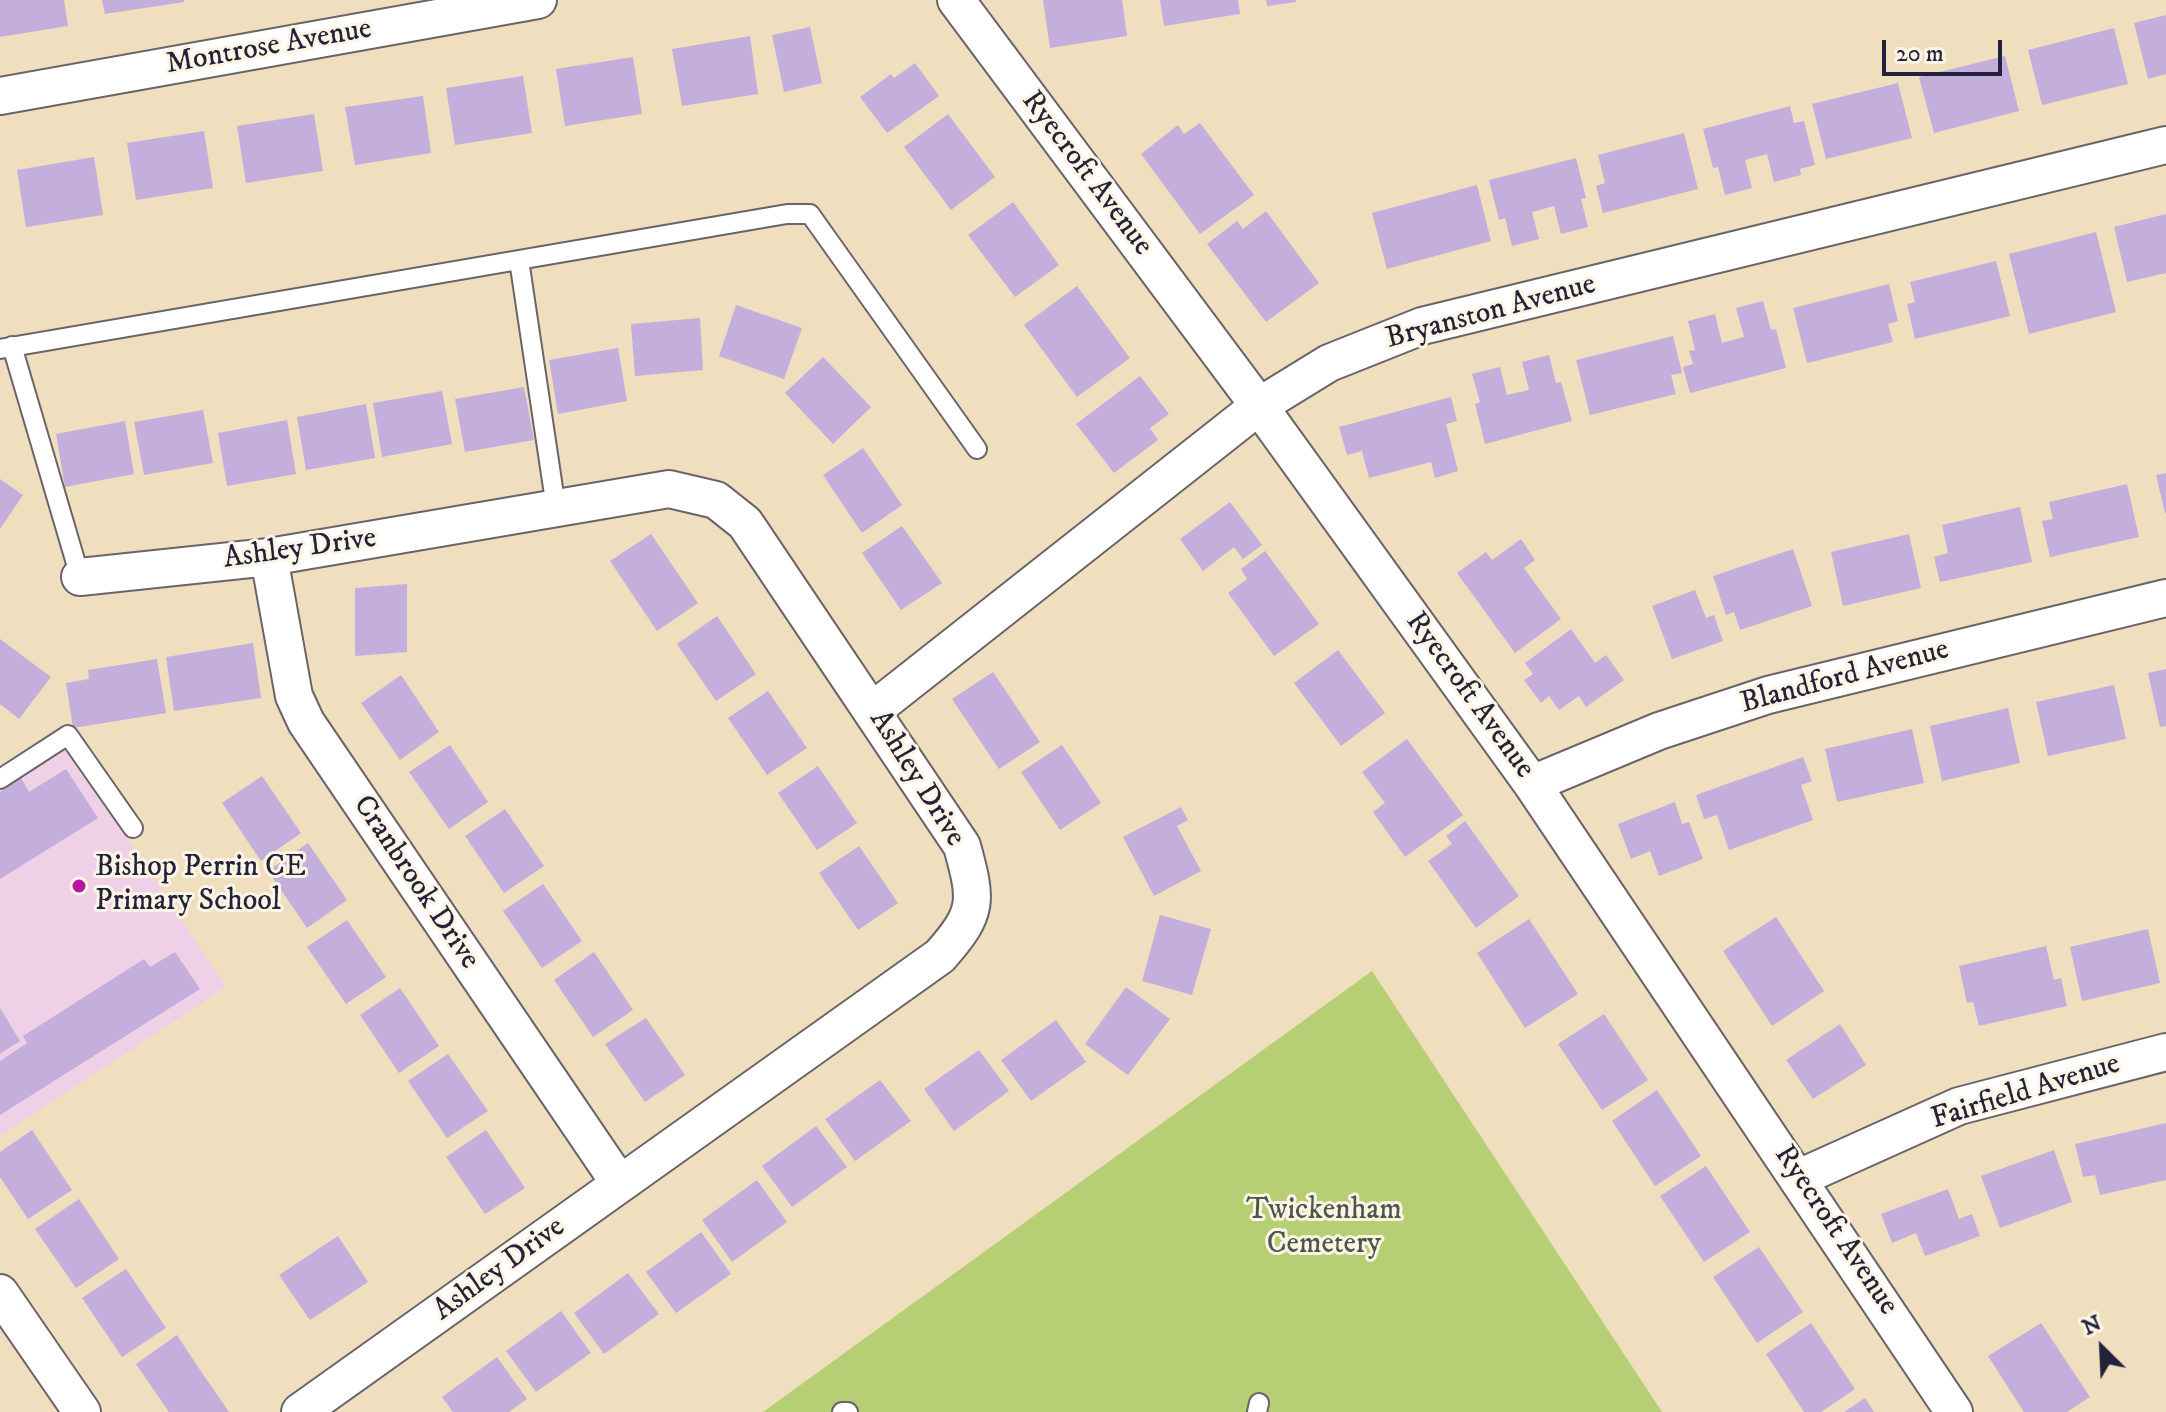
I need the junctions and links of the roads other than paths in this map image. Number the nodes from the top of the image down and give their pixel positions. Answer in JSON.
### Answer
{"nodes":[{"id":1,"x":538,"y":0,"type":"edge"},
{"id":2,"x":956,"y":0,"type":"edge"},
{"id":3,"x":0,"y":96,"type":"edge"},
{"id":4,"x":2166,"y":145,"type":"edge"},
{"id":5,"x":519,"y":260,"type":"junction"},
{"id":6,"x":6,"y":348,"type":"edge"},
{"id":7,"x":1259,"y":406,"type":"junction"},
{"id":8,"x":977,"y":449,"type":"dead end"},
{"id":9,"x":556,"y":508,"type":"junction"},
{"id":10,"x":269,"y":557,"type":"junction"},
{"id":11,"x":80,"y":577,"type":"joint"},
{"id":12,"x":2166,"y":598,"type":"edge"},
{"id":13,"x":872,"y":711,"type":"junction"},
{"id":14,"x":0,"y":779,"type":"edge"},
{"id":15,"x":1532,"y":784,"type":"junction"},
{"id":16,"x":133,"y":828,"type":"dead end"},
{"id":17,"x":2166,"y":1052,"type":"edge"},
{"id":18,"x":1799,"y":1178,"type":"junction"},
{"id":19,"x":620,"y":1184,"type":"junction"},
{"id":20,"x":0,"y":1293,"type":"edge"},
{"id":21,"x":82,"y":1412,"type":"edge"},
{"id":22,"x":300,"y":1412,"type":"edge"},
{"id":23,"x":842,"y":1412,"type":"edge"},
{"id":24,"x":848,"y":1412,"type":"edge"},
{"id":25,"x":1954,"y":1412,"type":"edge"}],
"edges":[{"from":1,"to":3,"type":"street","name":"Montrose Avenue"},
{"from":2,"to":7,"type":"street","name":"Ryecroft Avenue"},
{"from":4,"to":7,"type":"street","name":"Bryanston Avenue"},
{"from":5,"to":6,"type":"lane"},
{"from":5,"to":8,"type":"lane"},
{"from":5,"to":9,"type":"lane"},
{"from":6,"to":11,"type":"lane"},
{"from":7,"to":13,"type":"street","name":"Bryanston Avenue"},
{"from":7,"to":15,"type":"street","name":"Ryecroft Avenue"},
{"from":9,"to":10,"type":"street","name":"Ashley Drive"},
{"from":9,"to":13,"type":"street","name":"Ashley Drive"},
{"from":10,"to":11,"type":"street","name":"Ashley Drive"},
{"from":10,"to":19,"type":"street","name":"Cranbrook Drive"},
{"from":12,"to":15,"type":"street","name":"Blandford Avenue"},
{"from":13,"to":19,"type":"street","name":"Ashley Drive"},
{"from":14,"to":16,"type":"lane"},
{"from":15,"to":18,"type":"street","name":"Ryecroft Avenue"},
{"from":17,"to":18,"type":"street","name":"Fairfield Avenue"},
{"from":18,"to":25,"type":"street","name":"Ryecroft Avenue"},
{"from":19,"to":22,"type":"street","name":"Ashley Drive"},
{"from":20,"to":21,"type":"street"},
{"from":23,"to":24,"type":"lane"}]}
